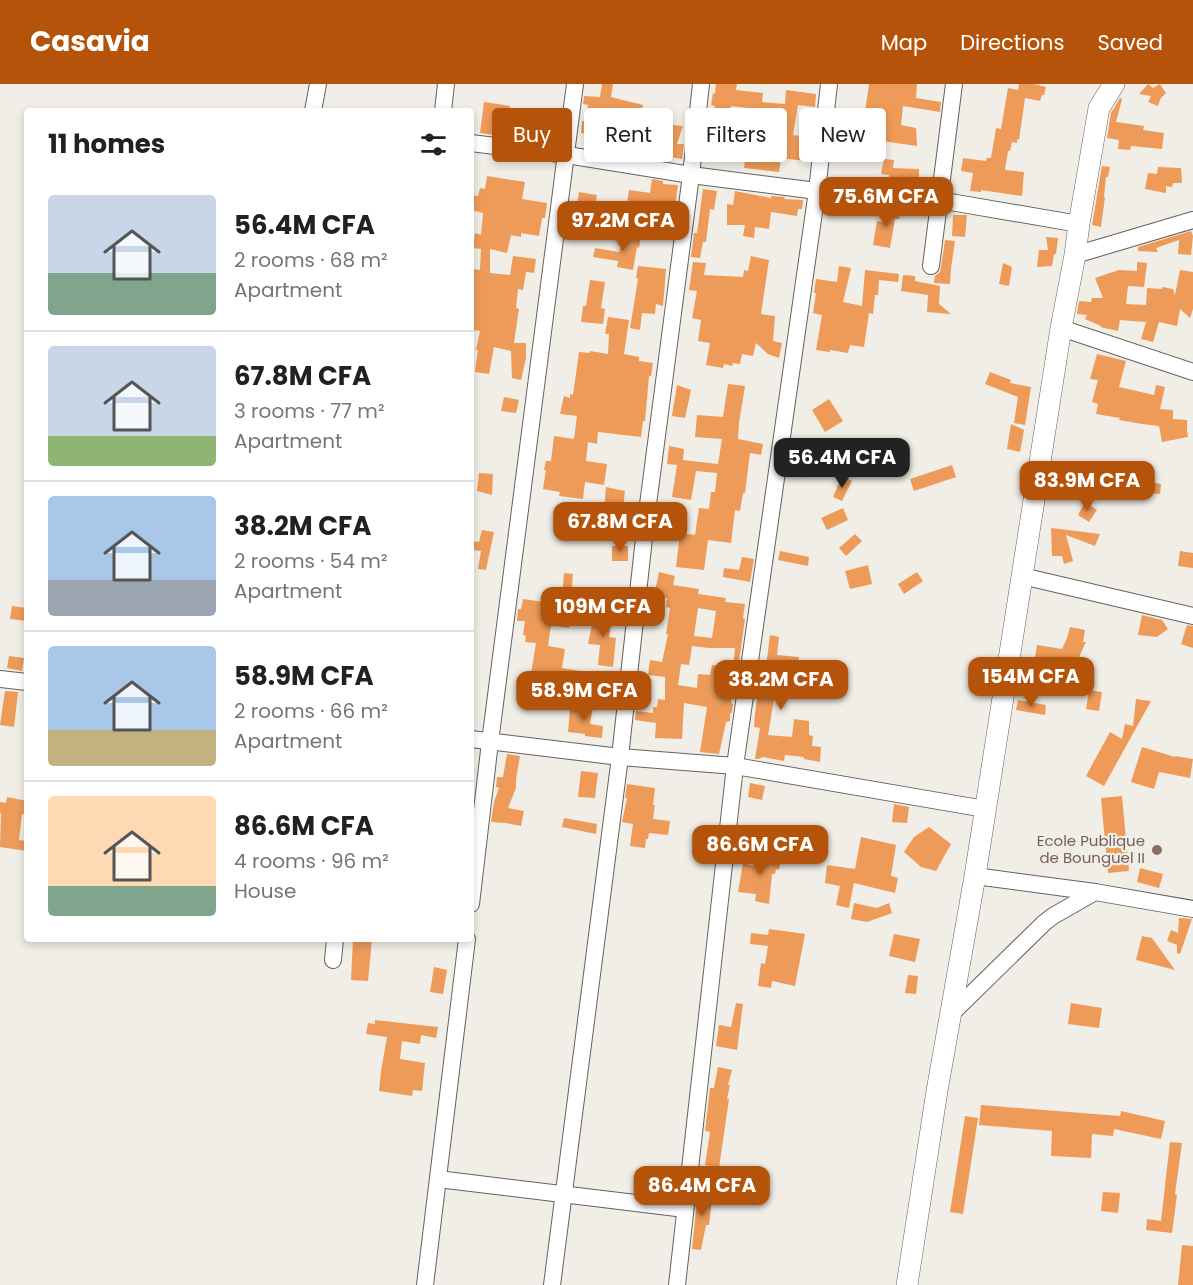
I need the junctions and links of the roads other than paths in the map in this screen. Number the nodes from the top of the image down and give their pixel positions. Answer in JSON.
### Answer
{"nodes":[{"id":1,"x":318,"y":84,"type":"edge"},
{"id":2,"x":446,"y":84,"type":"edge"},
{"id":3,"x":575,"y":84,"type":"edge"},
{"id":4,"x":701,"y":84,"type":"edge"},
{"id":5,"x":829,"y":84,"type":"edge"},
{"id":6,"x":954,"y":84,"type":"edge"},
{"id":7,"x":1096,"y":84,"type":"edge"},
{"id":8,"x":1114,"y":84,"type":"edge"},
{"id":9,"x":314,"y":108,"type":"edge"},
{"id":10,"x":443,"y":108,"type":"edge"},
{"id":11,"x":1099,"y":108,"type":"junction"},
{"id":12,"x":572,"y":111,"type":"edge"},
{"id":13,"x":474,"y":143,"type":"edge"},
{"id":14,"x":492,"y":146,"type":"edge"},
{"id":15,"x":572,"y":156,"type":"edge"},
{"id":16,"x":566,"y":162,"type":"edge"},
{"id":17,"x":691,"y":175,"type":"junction"},
{"id":18,"x":816,"y":191,"type":"junction"},
{"id":19,"x":939,"y":200,"type":"junction"},
{"id":20,"x":1193,"y":220,"type":"edge"},
{"id":21,"x":1079,"y":224,"type":"junction"},
{"id":22,"x":1075,"y":255,"type":"junction"},
{"id":23,"x":931,"y":266,"type":"dead end"},
{"id":24,"x":1061,"y":328,"type":"junction"},
{"id":25,"x":1193,"y":372,"type":"edge"},
{"id":26,"x":1022,"y":576,"type":"junction"},
{"id":27,"x":1193,"y":616,"type":"edge"},
{"id":28,"x":0,"y":680,"type":"edge"},
{"id":29,"x":24,"y":682,"type":"edge"},
{"id":30,"x":474,"y":739,"type":"edge"},
{"id":31,"x":490,"y":742,"type":"junction"},
{"id":32,"x":620,"y":757,"type":"junction"},
{"id":33,"x":735,"y":766,"type":"junction"},
{"id":34,"x":985,"y":809,"type":"junction"},
{"id":35,"x":975,"y":876,"type":"junction"},
{"id":36,"x":474,"y":878,"type":"edge"},
{"id":37,"x":1095,"y":891,"type":"junction"},
{"id":38,"x":1193,"y":909,"type":"edge"},
{"id":39,"x":335,"y":942,"type":"edge"},
{"id":40,"x":467,"y":942,"type":"edge"},
{"id":41,"x":333,"y":960,"type":"dead end"},
{"id":42,"x":950,"y":1015,"type":"junction"},
{"id":43,"x":438,"y":1179,"type":"junction"},
{"id":44,"x":563,"y":1194,"type":"junction"},
{"id":45,"x":686,"y":1209,"type":"junction"},
{"id":46,"x":425,"y":1285,"type":"edge"},
{"id":47,"x":552,"y":1285,"type":"edge"},
{"id":48,"x":677,"y":1285,"type":"edge"},
{"id":49,"x":908,"y":1285,"type":"edge"}],
"edges":[{"from":1,"to":9,"type":"street"},
{"from":2,"to":10,"type":"street"},
{"from":3,"to":12,"type":"street"},
{"from":4,"to":17,"type":"street"},
{"from":5,"to":18,"type":"street"},
{"from":6,"to":19,"type":"street"},
{"from":7,"to":11,"type":"main road"},
{"from":8,"to":11,"type":"main road"},
{"from":11,"to":21,"type":"main road"},
{"from":13,"to":14,"type":"street"},
{"from":15,"to":17,"type":"street"},
{"from":16,"to":31,"type":"street"},
{"from":17,"to":18,"type":"street"},
{"from":17,"to":32,"type":"street"},
{"from":18,"to":19,"type":"street"},
{"from":18,"to":33,"type":"street"},
{"from":19,"to":21,"type":"street"},
{"from":19,"to":23,"type":"street"},
{"from":20,"to":22,"type":"street"},
{"from":21,"to":22,"type":"main road"},
{"from":22,"to":24,"type":"main road"},
{"from":24,"to":25,"type":"street"},
{"from":24,"to":26,"type":"main road"},
{"from":26,"to":27,"type":"street"},
{"from":26,"to":34,"type":"main road"},
{"from":28,"to":29,"type":"street"},
{"from":30,"to":31,"type":"street"},
{"from":31,"to":32,"type":"street"},
{"from":31,"to":36,"type":"street"},
{"from":32,"to":33,"type":"street"},
{"from":32,"to":44,"type":"street"},
{"from":33,"to":34,"type":"street"},
{"from":33,"to":45,"type":"street"},
{"from":34,"to":35,"type":"main road"},
{"from":35,"to":37,"type":"street"},
{"from":35,"to":42,"type":"main road"},
{"from":37,"to":38,"type":"street"},
{"from":37,"to":42,"type":"street"},
{"from":39,"to":41,"type":"street"},
{"from":40,"to":43,"type":"street"},
{"from":42,"to":49,"type":"main road"},
{"from":43,"to":44,"type":"street"},
{"from":43,"to":46,"type":"street"},
{"from":44,"to":45,"type":"street"},
{"from":44,"to":47,"type":"street"},
{"from":45,"to":48,"type":"street"}]}
